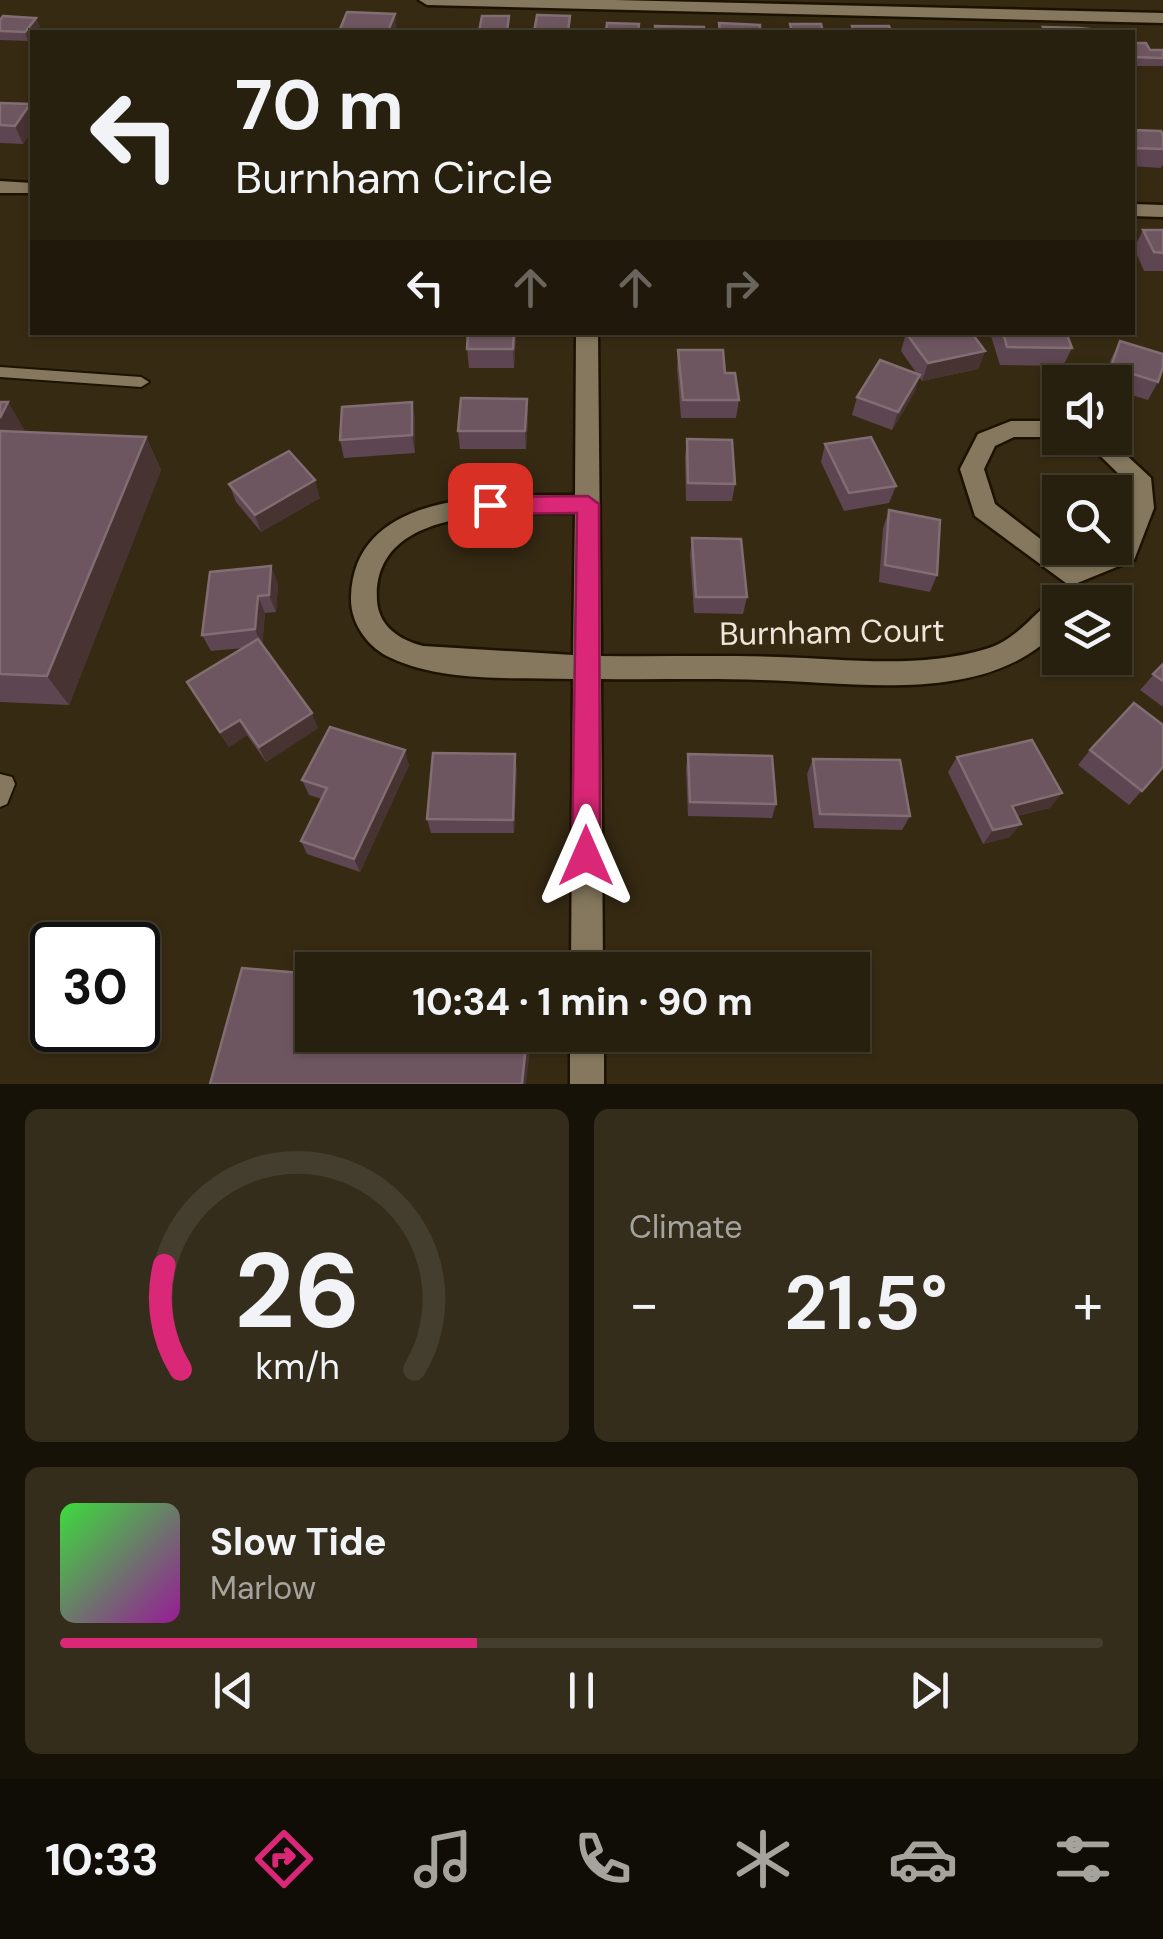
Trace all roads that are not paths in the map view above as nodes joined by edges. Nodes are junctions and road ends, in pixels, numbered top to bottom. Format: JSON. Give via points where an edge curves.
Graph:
{"nodes":[{"id":1,"x":426,"y":0,"type":"edge"},
{"id":2,"x":1116,"y":0,"type":"edge"},
{"id":3,"x":1125,"y":16,"type":"junction"},
{"id":4,"x":1163,"y":18,"type":"edge"},
{"id":5,"x":0,"y":187,"type":"edge"},
{"id":6,"x":30,"y":188,"type":"edge"},
{"id":7,"x":1135,"y":210,"type":"edge"},
{"id":8,"x":1163,"y":211,"type":"edge"},
{"id":9,"x":587,"y":335,"type":"edge"},
{"id":10,"x":0,"y":372,"type":"edge"},
{"id":11,"x":141,"y":382,"type":"dead end"},
{"id":12,"x":1042,"y":429,"type":"edge"},
{"id":13,"x":1113,"y":455,"type":"edge"},
{"id":14,"x":588,"y":504,"type":"junction"},
{"id":15,"x":1070,"y":576,"type":"junction"},
{"id":16,"x":1068,"y":585,"type":"edge"},
{"id":17,"x":1042,"y":628,"type":"edge"},
{"id":18,"x":586,"y":667,"type":"junction"},
{"id":19,"x":0,"y":784,"type":"edge"},
{"id":20,"x":0,"y":798,"type":"edge"},
{"id":21,"x":586,"y":952,"type":"edge"},
{"id":22,"x":587,"y":1052,"type":"edge"},
{"id":23,"x":587,"y":1084,"type":"edge"}],
"edges":[{"from":1,"to":3,"type":"street"},
{"from":2,"to":3,"type":"street"},
{"from":3,"to":4,"type":"street"},
{"from":5,"to":6,"type":"street"},
{"from":7,"to":8,"type":"street"},
{"from":9,"to":14,"type":"street"},
{"from":10,"to":11,"type":"lane"},
{"from":12,"to":15,"type":"street","via":[[1011,429],[986,440],[972,469],[984,508]]},
{"from":13,"to":15,"type":"street","via":[[1139,478],[1142,508],[1125,553]]},
{"from":14,"to":18,"type":"street"},
{"from":14,"to":18,"type":"street","name":"Burnham Court","via":[[443,510],[413,522],[378,551],[364,590],[372,630],[428,660]]},
{"from":15,"to":16,"type":"street","name":"Burnham Court"},
{"from":17,"to":18,"type":"street","name":"Burnham Court","via":[[1030,642],[971,664],[921,670]]},
{"from":18,"to":21,"type":"street"},
{"from":19,"to":20,"type":"lane","via":[[6,784]]},
{"from":22,"to":23,"type":"street"}]}
